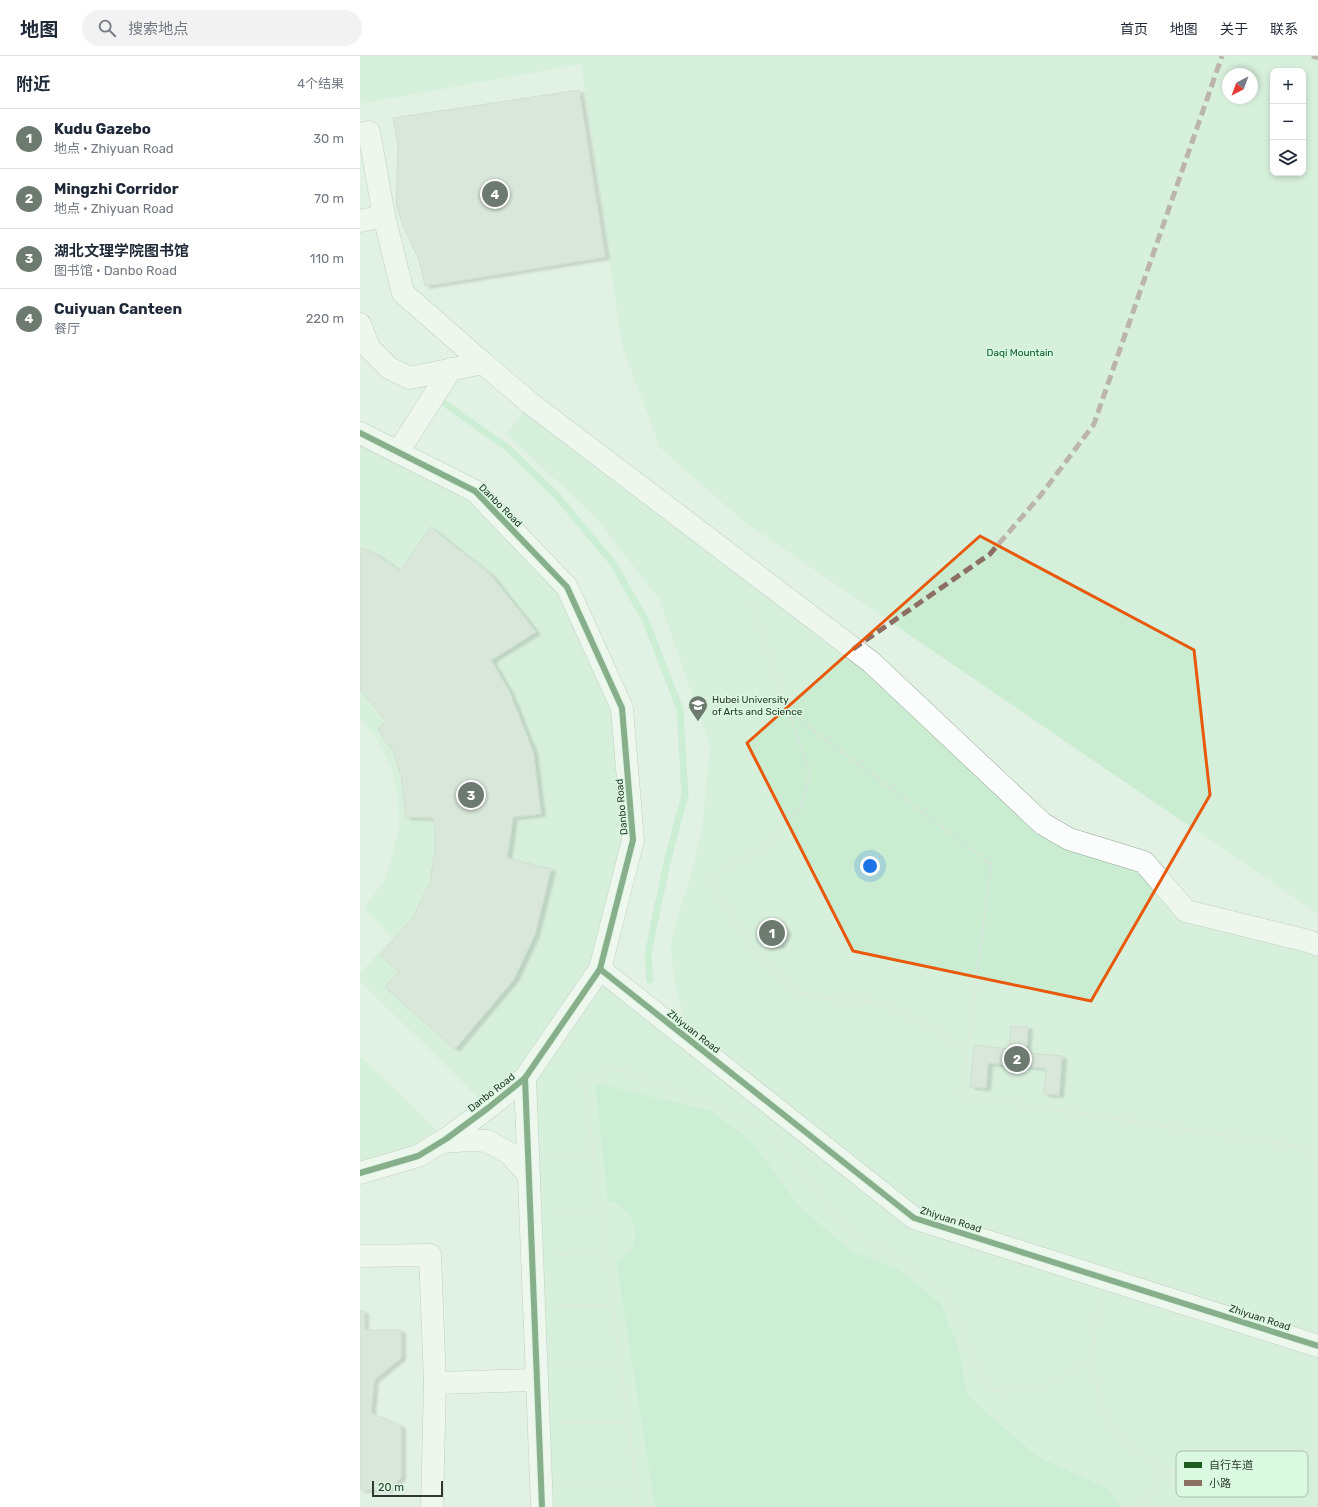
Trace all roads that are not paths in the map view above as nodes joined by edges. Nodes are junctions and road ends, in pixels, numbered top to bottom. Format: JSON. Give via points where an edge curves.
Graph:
{"nodes":[{"id":1,"x":360,"y":134,"type":"edge"},
{"id":2,"x":384,"y":216,"type":"junction"},
{"id":3,"x":360,"y":221,"type":"edge"},
{"id":4,"x":360,"y":324,"type":"edge"},
{"id":5,"x":483,"y":363,"type":"junction"},
{"id":6,"x":451,"y":370,"type":"junction"},
{"id":7,"x":361,"y":430,"type":"edge"},
{"id":8,"x":398,"y":452,"type":"junction"},
{"id":9,"x":1318,"y":945,"type":"edge"},
{"id":10,"x":600,"y":968,"type":"junction"},
{"id":11,"x":526,"y":1078,"type":"junction"},
{"id":12,"x":441,"y":1142,"type":"junction"},
{"id":13,"x":529,"y":1168,"type":"junction"},
{"id":14,"x":360,"y":1173,"type":"edge"},
{"id":15,"x":360,"y":1256,"type":"edge"},
{"id":16,"x":1318,"y":1346,"type":"edge"},
{"id":17,"x":537,"y":1372,"type":"junction"},
{"id":18,"x":435,"y":1383,"type":"junction"},
{"id":19,"x":432,"y":1507,"type":"edge"},
{"id":20,"x":542,"y":1507,"type":"edge"}],
"edges":[{"from":1,"to":2,"type":"street","via":[[369,132]]},
{"from":2,"to":3,"type":"street"},
{"from":2,"to":5,"type":"street","via":[[403,293]]},
{"from":4,"to":6,"type":"street","via":[[369,348],[389,368],[410,378]]},
{"from":5,"to":6,"type":"street"},
{"from":5,"to":9,"type":"street","via":[[536,407],[871,662],[1043,824],[1069,839],[1144,862],[1186,910]]},
{"from":6,"to":8,"type":"street"},
{"from":7,"to":8,"type":"street","name":"Danbo Road"},
{"from":8,"to":10,"type":"street","name":"Danbo Road","via":[[475,491],[567,587],[622,708],[634,840]]},
{"from":10,"to":11,"type":"street","name":"Danbo Road"},
{"from":10,"to":16,"type":"street","name":"Zhiyuan Road","via":[[914,1218]]},
{"from":11,"to":12,"type":"street","name":"Danbo Road"},
{"from":11,"to":13,"type":"street"},
{"from":12,"to":13,"type":"street","via":[[487,1141]]},
{"from":12,"to":14,"type":"street","name":"Danbo Road","via":[[418,1156]]},
{"from":13,"to":17,"type":"street"},
{"from":15,"to":18,"type":"street","via":[[430,1255]]},
{"from":17,"to":18,"type":"street"},
{"from":17,"to":20,"type":"street"},
{"from":18,"to":19,"type":"street"}]}
